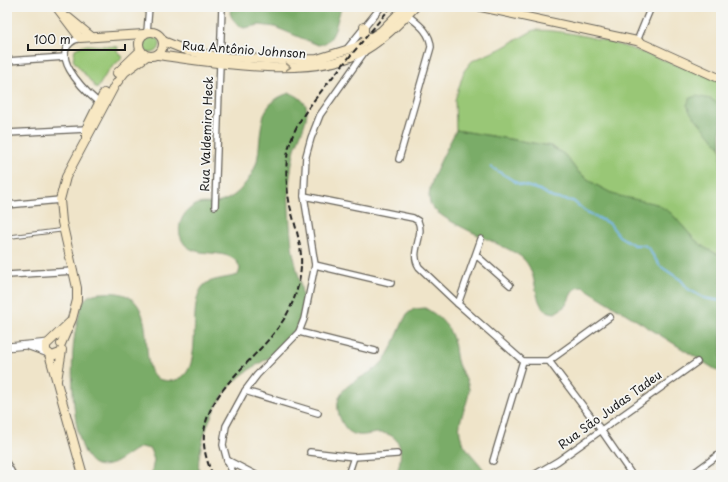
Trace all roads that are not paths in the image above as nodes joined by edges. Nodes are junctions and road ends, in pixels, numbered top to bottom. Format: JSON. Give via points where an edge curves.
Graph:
{"nodes":[{"id":1,"x":149,"y":7,"type":"edge"},
{"id":2,"x":222,"y":7,"type":"edge"},
{"id":3,"x":380,"y":7,"type":"edge"},
{"id":4,"x":414,"y":7,"type":"edge"},
{"id":5,"x":481,"y":7,"type":"edge"},
{"id":6,"x":651,"y":7,"type":"edge"},
{"id":7,"x":57,"y":8,"type":"edge"},
{"id":8,"x":405,"y":11,"type":"edge"},
{"id":9,"x":364,"y":27,"type":"junction"},
{"id":10,"x":145,"y":33,"type":"junction"},
{"id":11,"x":121,"y":36,"type":"junction"},
{"id":12,"x":92,"y":37,"type":"junction"},
{"id":13,"x":80,"y":38,"type":"junction"},
{"id":14,"x":370,"y":38,"type":"junction"},
{"id":15,"x":163,"y":41,"type":"junction"},
{"id":16,"x":637,"y":41,"type":"junction"},
{"id":17,"x":142,"y":50,"type":"junction"},
{"id":18,"x":366,"y":50,"type":"junction"},
{"id":19,"x":349,"y":52,"type":"junction"},
{"id":20,"x":158,"y":55,"type":"junction"},
{"id":21,"x":65,"y":57,"type":"junction"},
{"id":22,"x":221,"y":60,"type":"junction"},
{"id":23,"x":7,"y":61,"type":"edge"},
{"id":24,"x":353,"y":72,"type":"junction"},
{"id":25,"x":721,"y":78,"type":"edge"},
{"id":26,"x":98,"y":102,"type":"junction"},
{"id":27,"x":7,"y":133,"type":"edge"},
{"id":28,"x":88,"y":133,"type":"junction"},
{"id":29,"x":399,"y":159,"type":"dead end"},
{"id":30,"x":304,"y":196,"type":"junction"},
{"id":31,"x":60,"y":200,"type":"junction"},
{"id":32,"x":7,"y":204,"type":"edge"},
{"id":33,"x":215,"y":206,"type":"dead end"},
{"id":34,"x":64,"y":230,"type":"junction"},
{"id":35,"x":7,"y":237,"type":"edge"},
{"id":36,"x":481,"y":239,"type":"dead end"},
{"id":37,"x":476,"y":255,"type":"junction"},
{"id":38,"x":315,"y":265,"type":"junction"},
{"id":39,"x":74,"y":271,"type":"junction"},
{"id":40,"x":7,"y":275,"type":"edge"},
{"id":41,"x":392,"y":283,"type":"dead end"},
{"id":42,"x":510,"y":285,"type":"dead end"},
{"id":43,"x":458,"y":304,"type":"junction"},
{"id":44,"x":610,"y":317,"type":"dead end"},
{"id":45,"x":72,"y":319,"type":"junction"},
{"id":46,"x":299,"y":332,"type":"junction"},
{"id":47,"x":49,"y":342,"type":"junction"},
{"id":48,"x":61,"y":344,"type":"junction"},
{"id":49,"x":27,"y":346,"type":"junction"},
{"id":50,"x":7,"y":347,"type":"edge"},
{"id":51,"x":375,"y":351,"type":"dead end"},
{"id":52,"x":60,"y":353,"type":"junction"},
{"id":53,"x":48,"y":354,"type":"junction"},
{"id":54,"x":523,"y":361,"type":"junction"},
{"id":55,"x":549,"y":361,"type":"junction"},
{"id":56,"x":697,"y":362,"type":"dead end"},
{"id":57,"x":57,"y":385,"type":"junction"},
{"id":58,"x":245,"y":391,"type":"junction"},
{"id":59,"x":318,"y":413,"type":"dead end"},
{"id":60,"x":601,"y":430,"type":"junction"},
{"id":61,"x":310,"y":452,"type":"dead end"},
{"id":62,"x":721,"y":453,"type":"edge"},
{"id":63,"x":397,"y":454,"type":"dead end"},
{"id":64,"x":354,"y":457,"type":"junction"},
{"id":65,"x":227,"y":460,"type":"junction"},
{"id":66,"x":493,"y":461,"type":"dead end"},
{"id":67,"x":7,"y":464,"type":"edge"},
{"id":68,"x":13,"y":475,"type":"edge"},
{"id":69,"x":83,"y":475,"type":"edge"},
{"id":70,"x":234,"y":475,"type":"edge"},
{"id":71,"x":256,"y":475,"type":"edge"},
{"id":72,"x":348,"y":475,"type":"edge"},
{"id":73,"x":534,"y":475,"type":"edge"},
{"id":74,"x":632,"y":475,"type":"edge"},
{"id":75,"x":691,"y":475,"type":"edge"}],
"edges":[{"from":1,"to":10,"type":"street"},
{"from":2,"to":22,"type":"street","name":"Rua Valdemiro Heck"},
{"from":3,"to":9,"type":"street"},
{"from":4,"to":8,"type":"main road"},
{"from":5,"to":16,"type":"main road"},
{"from":6,"to":16,"type":"street"},
{"from":7,"to":12,"type":"main road"},
{"from":7,"to":13,"type":"main road"},
{"from":8,"to":14,"type":"main road"},
{"from":8,"to":18,"type":"main road","via":[[386,35]]},
{"from":8,"to":29,"type":"street","via":[[426,31],[431,47]]},
{"from":9,"to":14,"type":"main road","via":[[364,34]]},
{"from":9,"to":19,"type":"street"},
{"from":10,"to":11,"type":"main road"},
{"from":10,"to":15,"type":"main road","via":[[158,34]]},
{"from":10,"to":17,"type":"main road"},
{"from":11,"to":12,"type":"main road"},
{"from":11,"to":17,"type":"main road"},
{"from":12,"to":13,"type":"main road"},
{"from":13,"to":21,"type":"street","via":[[68,46]]},
{"from":14,"to":19,"type":"main road"},
{"from":15,"to":20,"type":"main road","via":[[163,48]]},
{"from":15,"to":22,"type":"main road","name":"Rua Antônio Johnson"},
{"from":16,"to":25,"type":"main road"},
{"from":17,"to":20,"type":"main road"},
{"from":17,"to":26,"type":"main road","via":[[118,73]]},
{"from":17,"to":28,"type":"main road","via":[[115,85]]},
{"from":18,"to":19,"type":"main road"},
{"from":18,"to":24,"type":"street"},
{"from":19,"to":22,"type":"main road","name":"Rua Antônio Johnson","via":[[318,66],[304,67]]},
{"from":19,"to":24,"type":"street"},
{"from":20,"to":22,"type":"main road","name":"Rua Antônio Johnson"},
{"from":21,"to":23,"type":"street"},
{"from":21,"to":26,"type":"street","via":[[69,70]]},
{"from":22,"to":33,"type":"street","name":"Rua Valdemiro Heck"},
{"from":24,"to":30,"type":"street","via":[[320,115],[306,156]]},
{"from":26,"to":28,"type":"main road"},
{"from":27,"to":28,"type":"street"},
{"from":28,"to":31,"type":"main road","via":[[66,177]]},
{"from":30,"to":38,"type":"street"},
{"from":30,"to":43,"type":"street","via":[[418,221],[421,228],[415,260]]},
{"from":31,"to":32,"type":"street"},
{"from":31,"to":34,"type":"main road"},
{"from":34,"to":35,"type":"lane"},
{"from":34,"to":39,"type":"main road"},
{"from":36,"to":37,"type":"street"},
{"from":37,"to":42,"type":"street"},
{"from":37,"to":43,"type":"street"},
{"from":38,"to":41,"type":"street"},
{"from":38,"to":46,"type":"street"},
{"from":39,"to":40,"type":"street"},
{"from":39,"to":45,"type":"main road","via":[[76,300]]},
{"from":43,"to":54,"type":"street"},
{"from":44,"to":55,"type":"street"},
{"from":45,"to":47,"type":"main road"},
{"from":45,"to":48,"type":"main road"},
{"from":46,"to":51,"type":"street"},
{"from":46,"to":58,"type":"street"},
{"from":47,"to":48,"type":"main road","via":[[56,340]]},
{"from":47,"to":49,"type":"street"},
{"from":47,"to":53,"type":"main road","via":[[46,348]]},
{"from":48,"to":52,"type":"main road"},
{"from":49,"to":50,"type":"street"},
{"from":49,"to":53,"type":"street"},
{"from":52,"to":53,"type":"main road","via":[[55,356]]},
{"from":52,"to":57,"type":"main road"},
{"from":53,"to":57,"type":"main road"},
{"from":54,"to":55,"type":"street"},
{"from":54,"to":66,"type":"street"},
{"from":55,"to":60,"type":"street"},
{"from":56,"to":60,"type":"street","name":"Rua São Judas Tadeu"},
{"from":57,"to":69,"type":"main road"},
{"from":58,"to":59,"type":"street"},
{"from":58,"to":65,"type":"street","via":[[226,426],[223,445]]},
{"from":60,"to":73,"type":"street","name":"Rua São Judas Tadeu"},
{"from":60,"to":74,"type":"street"},
{"from":61,"to":64,"type":"street"},
{"from":62,"to":75,"type":"street"},
{"from":63,"to":64,"type":"street"},
{"from":64,"to":72,"type":"street"},
{"from":65,"to":70,"type":"street"},
{"from":65,"to":71,"type":"street"},
{"from":67,"to":68,"type":"street"}]}
